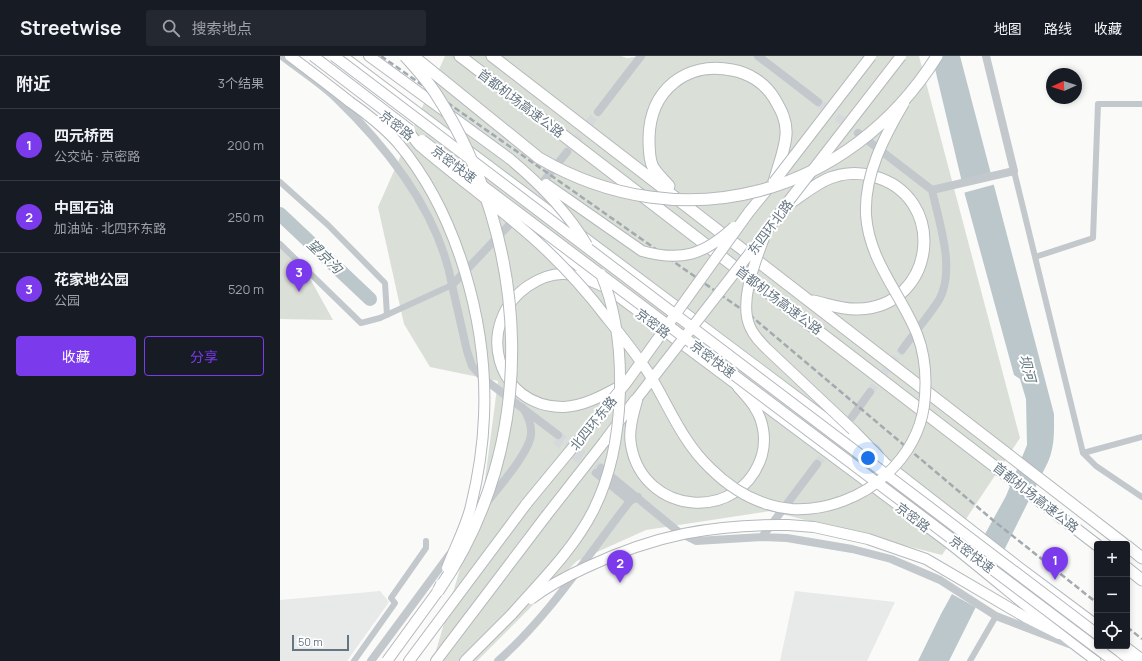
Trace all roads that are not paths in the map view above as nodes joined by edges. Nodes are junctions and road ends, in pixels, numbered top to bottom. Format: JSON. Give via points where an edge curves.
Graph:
{"nodes":[{"id":1,"x":282,"y":56,"type":"edge"},
{"id":2,"x":290,"y":56,"type":"edge"},
{"id":3,"x":307,"y":56,"type":"edge"},
{"id":4,"x":313,"y":56,"type":"edge"},
{"id":5,"x":334,"y":56,"type":"edge"},
{"id":6,"x":343,"y":56,"type":"edge"},
{"id":7,"x":369,"y":56,"type":"edge"},
{"id":8,"x":405,"y":56,"type":"edge"},
{"id":9,"x":413,"y":56,"type":"edge"},
{"id":10,"x":460,"y":56,"type":"edge"},
{"id":11,"x":492,"y":56,"type":"edge"},
{"id":12,"x":641,"y":56,"type":"edge"},
{"id":13,"x":758,"y":56,"type":"edge"},
{"id":14,"x":870,"y":56,"type":"edge"},
{"id":15,"x":901,"y":56,"type":"edge"},
{"id":16,"x":937,"y":56,"type":"edge"},
{"id":17,"x":986,"y":56,"type":"edge"},
{"id":18,"x":907,"y":98,"type":"junction"},
{"id":19,"x":818,"y":102,"type":"tunnel mouth"},
{"id":20,"x":1142,"y":104,"type":"edge"},
{"id":21,"x":598,"y":112,"type":"tunnel mouth"},
{"id":22,"x":404,"y":126,"type":"junction"},
{"id":23,"x":858,"y":133,"type":"tunnel mouth"},
{"id":24,"x":567,"y":152,"type":"tunnel mouth"},
{"id":25,"x":510,"y":159,"type":"junction"},
{"id":26,"x":1014,"y":171,"type":"junction"},
{"id":27,"x":280,"y":182,"type":"edge"},
{"id":28,"x":774,"y":182,"type":"junction"},
{"id":29,"x":538,"y":188,"type":"tunnel mouth"},
{"id":30,"x":932,"y":190,"type":"junction"},
{"id":31,"x":681,"y":200,"type":"junction"},
{"id":32,"x":784,"y":207,"type":"junction"},
{"id":33,"x":749,"y":212,"type":"junction"},
{"id":34,"x":511,"y":224,"type":"tunnel mouth"},
{"id":35,"x":766,"y":232,"type":"junction"},
{"id":36,"x":280,"y":244,"type":"edge"},
{"id":37,"x":1035,"y":257,"type":"junction"},
{"id":38,"x":452,"y":285,"type":"junction"},
{"id":39,"x":605,"y":287,"type":"junction"},
{"id":40,"x":808,"y":300,"type":"junction"},
{"id":41,"x":387,"y":315,"type":"junction"},
{"id":42,"x":902,"y":350,"type":"tunnel mouth"},
{"id":43,"x":626,"y":383,"type":"junction"},
{"id":44,"x":738,"y":387,"type":"junction"},
{"id":45,"x":870,"y":392,"type":"tunnel mouth"},
{"id":46,"x":638,"y":397,"type":"junction"},
{"id":47,"x":523,"y":408,"type":"junction"},
{"id":48,"x":852,"y":417,"type":"dead end"},
{"id":49,"x":531,"y":434,"type":"junction"},
{"id":50,"x":1142,"y":437,"type":"edge"},
{"id":51,"x":1083,"y":452,"type":"junction"},
{"id":52,"x":884,"y":462,"type":"junction"},
{"id":53,"x":817,"y":464,"type":"tunnel mouth"},
{"id":54,"x":638,"y":497,"type":"junction"},
{"id":55,"x":1142,"y":497,"type":"edge"},
{"id":56,"x":630,"y":501,"type":"junction"},
{"id":57,"x":762,"y":537,"type":"junction"},
{"id":58,"x":426,"y":541,"type":"dead end"},
{"id":59,"x":1120,"y":541,"type":"edge"},
{"id":60,"x":1094,"y":543,"type":"edge"},
{"id":61,"x":1130,"y":548,"type":"edge"},
{"id":62,"x":1142,"y":558,"type":"edge"},
{"id":63,"x":1130,"y":570,"type":"edge"},
{"id":64,"x":1142,"y":580,"type":"edge"},
{"id":65,"x":438,"y":591,"type":"junction"},
{"id":66,"x":512,"y":614,"type":"junction"},
{"id":67,"x":996,"y":616,"type":"junction"},
{"id":68,"x":1094,"y":623,"type":"edge"},
{"id":69,"x":1094,"y":632,"type":"edge"},
{"id":70,"x":1059,"y":634,"type":"junction"},
{"id":71,"x":1116,"y":649,"type":"edge"},
{"id":72,"x":1129,"y":649,"type":"edge"},
{"id":73,"x":1080,"y":650,"type":"junction"},
{"id":74,"x":1142,"y":659,"type":"edge"},
{"id":75,"x":354,"y":661,"type":"edge"},
{"id":76,"x":371,"y":661,"type":"edge"},
{"id":77,"x":387,"y":661,"type":"edge"},
{"id":78,"x":409,"y":661,"type":"edge"},
{"id":79,"x":436,"y":661,"type":"edge"},
{"id":80,"x":465,"y":661,"type":"edge"},
{"id":81,"x":498,"y":661,"type":"edge"},
{"id":82,"x":970,"y":661,"type":"edge"},
{"id":83,"x":1096,"y":661,"type":"edge"},
{"id":84,"x":1114,"y":661,"type":"edge"},
{"id":85,"x":1132,"y":661,"type":"edge"}],
"edges":[{"from":1,"to":38,"type":"street","via":[[333,96],[385,152],[406,181],[440,241]]},
{"from":2,"to":65,"type":"highway","bridge":true,"via":[[376,122],[398,143],[420,173],[441,211],[471,293],[478,327],[482,374],[484,416],[481,447],[471,508]]},
{"from":3,"to":39,"type":"main road","name":"京密路"},
{"from":4,"to":22,"type":"highway","name":"京密快速","bridge":true},
{"from":5,"to":69,"type":"highway","name":"京密快速","bridge":true},
{"from":6,"to":52,"type":"main road","name":"京密路"},
{"from":7,"to":25,"type":"highway"},
{"from":8,"to":65,"type":"highway","bridge":true,"via":[[435,92],[479,179],[501,250],[511,320],[512,376],[502,441],[493,477],[475,530],[455,567]]},
{"from":9,"to":18,"type":"highway","bridge":true,"via":[[539,158],[559,169],[614,189],[660,198],[723,198],[790,182],[819,168],[860,142]]},
{"from":10,"to":60,"type":"highway","name":"首都机场高速公路"},
{"from":11,"to":31,"type":"highway","name":"首都机场高速公路"},
{"from":12,"to":21,"type":"street"},
{"from":13,"to":19,"type":"street"},
{"from":14,"to":28,"type":"highway","name":"东四环北路","bridge":true},
{"from":15,"to":32,"type":"highway","name":"东四环北路","bridge":true},
{"from":16,"to":18,"type":"highway","bridge":true},
{"from":17,"to":26,"type":"street"},
{"from":18,"to":22,"type":"highway","bridge":true,"via":[[893,122],[872,170],[866,216],[873,251],[911,321],[922,350],[926,377],[923,413],[908,452],[883,478],[852,498],[811,509],[794,509],[761,503],[745,496],[710,469],[694,450],[647,371],[604,315],[564,270],[531,236],[419,145]]},
{"from":20,"to":37,"type":"street","via":[[1098,104],[1093,238]]},
{"from":22,"to":84,"type":"highway","name":"京密快速","bridge":true},
{"from":23,"to":30,"type":"street"},
{"from":24,"to":29,"type":"street"},
{"from":25,"to":33,"type":"highway","bridge":true,"via":[[642,251],[660,256],[694,254],[714,244]]},
{"from":25,"to":66,"type":"highway","bridge":true,"via":[[553,198],[580,232],[593,254],[608,296],[616,331],[620,378],[617,431],[612,455],[593,511],[564,554]]},
{"from":26,"to":30,"type":"street"},
{"from":26,"to":37,"type":"street"},
{"from":27,"to":41,"type":"street","via":[[328,225],[385,283]]},
{"from":28,"to":31,"type":"highway","via":[[786,135],[785,118],[771,93],[749,75],[736,71],[721,68],[696,70],[679,78],[667,88],[654,108],[649,132],[653,167]]},
{"from":28,"to":33,"type":"highway","name":"北四环东路","bridge":true},
{"from":30,"to":42,"type":"street","via":[[944,247],[946,278],[939,299]]},
{"from":31,"to":40,"type":"highway","name":"首都机场高速公路"},
{"from":32,"to":35,"type":"highway","name":"东四环北路"},
{"from":32,"to":40,"type":"highway","bridge":true,"via":[[830,178],[863,173],[892,182],[905,192],[922,222],[923,255],[919,269],[912,281],[892,300],[878,306],[857,309]]},
{"from":33,"to":43,"type":"highway","name":"北四环东路","bridge":true},
{"from":34,"to":38,"type":"street"},
{"from":35,"to":46,"type":"highway","name":"东四环北路","bridge":true},
{"from":35,"to":52,"type":"highway","bridge":true,"via":[[749,280],[747,311],[756,338]]},
{"from":36,"to":41,"type":"street","via":[[361,323]]},
{"from":37,"to":51,"type":"street"},
{"from":38,"to":41,"type":"street"},
{"from":38,"to":47,"type":"street","via":[[466,351],[472,366],[484,379]]},
{"from":39,"to":43,"type":"highway","bridge":true,"via":[[578,276],[562,274],[535,281],[521,291],[505,311],[498,327],[496,343],[499,359],[507,377],[519,391],[545,404],[564,407],[594,400]]},
{"from":39,"to":44,"type":"main road","name":"京密路"},
{"from":40,"to":59,"type":"highway","name":"首都机场高速公路"},
{"from":43,"to":78,"type":"highway","name":"北四环东路","bridge":true,"via":[[527,503]]},
{"from":44,"to":46,"type":"highway","via":[[756,409],[763,428],[765,446],[758,468],[747,482],[734,493],[702,503],[686,502],[662,493],[642,474],[630,444]]},
{"from":44,"to":70,"type":"main road","name":"京密路","via":[[947,542]]},
{"from":45,"to":48,"type":"street"},
{"from":46,"to":79,"type":"highway","name":"北四环东路","bridge":true},
{"from":47,"to":49,"type":"street","via":[[529,419]]},
{"from":47,"to":49,"type":"street","via":[[556,438],[543,430]]},
{"from":49,"to":76,"type":"street","via":[[528,446]]},
{"from":50,"to":51,"type":"street"},
{"from":51,"to":55,"type":"street","via":[[1096,466]]},
{"from":52,"to":68,"type":"main road","name":"京密路"},
{"from":53,"to":57,"type":"street"},
{"from":54,"to":56,"type":"street"},
{"from":54,"to":56,"type":"street","via":[[598,471]]},
{"from":54,"to":57,"type":"street","via":[[680,533],[696,541]]},
{"from":56,"to":81,"type":"street","via":[[555,602]]},
{"from":57,"to":67,"type":"street","via":[[804,540],[892,559],[940,580]]},
{"from":58,"to":75,"type":"street","via":[[426,548],[391,598],[395,603]]},
{"from":61,"to":62,"type":"highway"},
{"from":63,"to":64,"type":"highway"},
{"from":65,"to":77,"type":"highway","bridge":true},
{"from":66,"to":70,"type":"highway","bridge":true,"via":[[538,593],[563,579],[642,544],[695,530],[788,525],[814,527],[897,548],[944,569]]},
{"from":66,"to":80,"type":"highway"},
{"from":67,"to":73,"type":"street","via":[[1062,640]]},
{"from":67,"to":82,"type":"street"},
{"from":70,"to":73,"type":"main road","name":"京密路"},
{"from":71,"to":85,"type":"highway"},
{"from":72,"to":74,"type":"main road"},
{"from":73,"to":83,"type":"main road","name":"京密路"}]}
